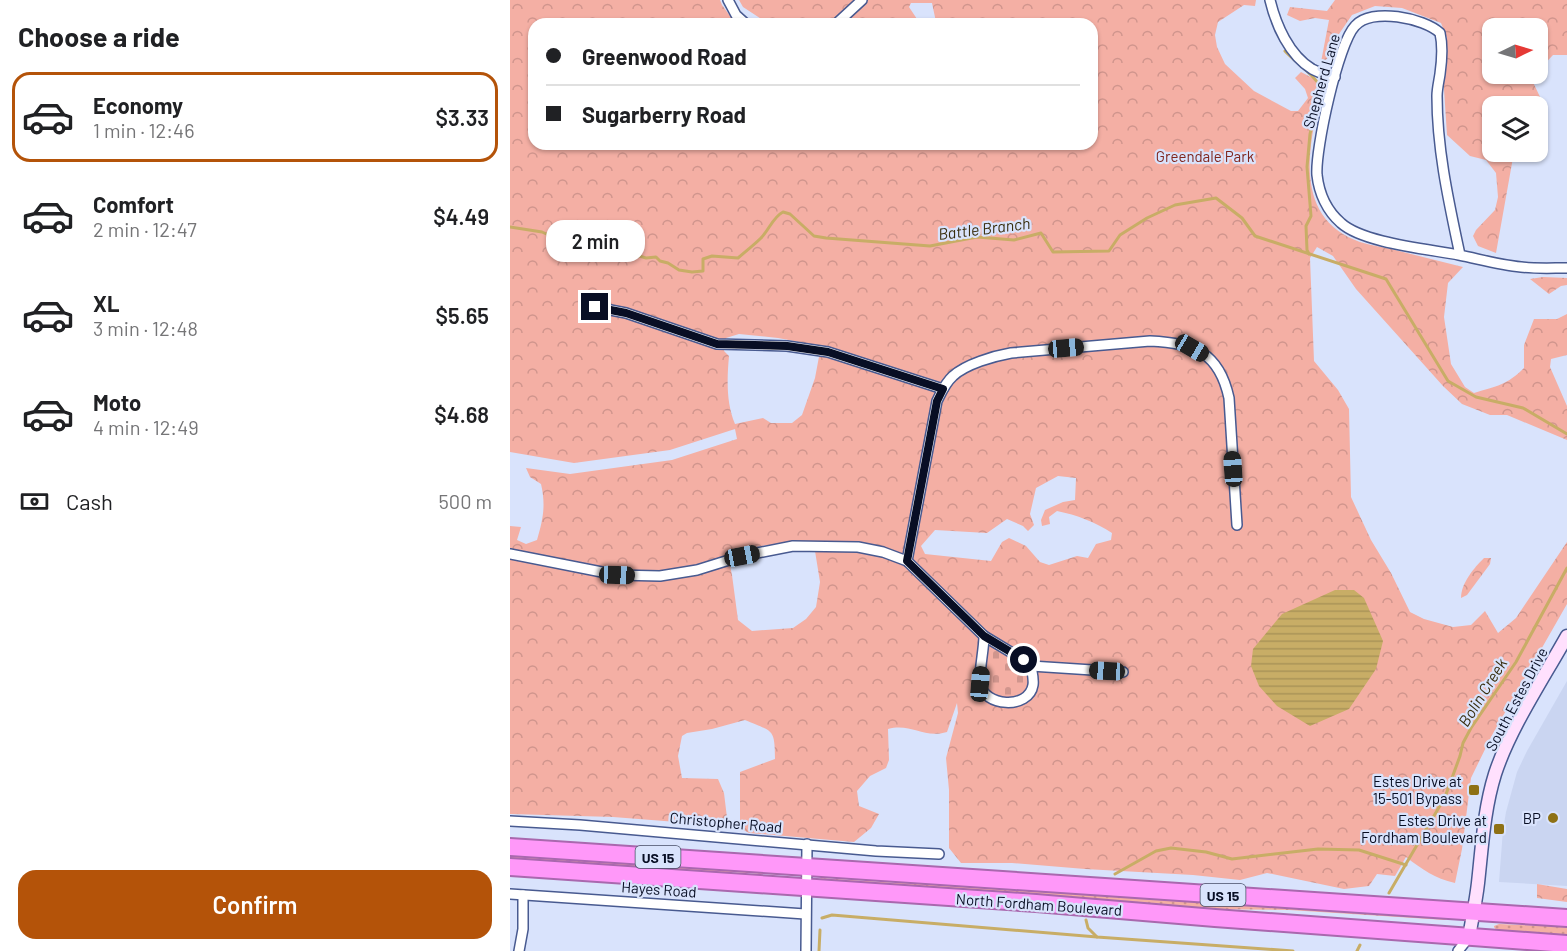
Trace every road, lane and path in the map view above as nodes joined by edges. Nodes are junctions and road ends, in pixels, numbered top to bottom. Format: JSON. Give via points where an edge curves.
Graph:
{"nodes":[{"id":1,"x":728,"y":0,"type":"edge"},
{"id":2,"x":862,"y":0,"type":"edge"},
{"id":3,"x":1270,"y":0,"type":"edge"},
{"id":4,"x":739,"y":18,"type":"edge"},
{"id":5,"x":842,"y":18,"type":"edge"},
{"id":6,"x":1335,"y":77,"type":"junction"},
{"id":7,"x":1460,"y":255,"type":"junction"},
{"id":8,"x":1567,"y":268,"type":"edge"},
{"id":9,"x":595,"y":307,"type":"dead end"},
{"id":10,"x":943,"y":389,"type":"junction"},
{"id":11,"x":1237,"y":525,"type":"dead end"},
{"id":12,"x":510,"y":554,"type":"edge"},
{"id":13,"x":907,"y":561,"type":"junction"},
{"id":14,"x":984,"y":636,"type":"junction"},
{"id":15,"x":1567,"y":636,"type":"edge"},
{"id":16,"x":1031,"y":666,"type":"junction"},
{"id":17,"x":1123,"y":672,"type":"dead end"},
{"id":18,"x":510,"y":821,"type":"edge"},
{"id":19,"x":807,"y":844,"type":"junction"},
{"id":20,"x":510,"y":847,"type":"edge"},
{"id":21,"x":939,"y":854,"type":"dead end"},
{"id":22,"x":510,"y":867,"type":"edge"},
{"id":23,"x":807,"y":867,"type":"junction"},
{"id":24,"x":806,"y":888,"type":"junction"},
{"id":25,"x":510,"y":894,"type":"edge"},
{"id":26,"x":523,"y":895,"type":"junction"},
{"id":27,"x":1474,"y":912,"type":"junction"},
{"id":28,"x":806,"y":914,"type":"junction"},
{"id":29,"x":1567,"y":918,"type":"edge"},
{"id":30,"x":1469,"y":936,"type":"junction"},
{"id":31,"x":1567,"y":944,"type":"edge"},
{"id":32,"x":519,"y":951,"type":"edge"},
{"id":33,"x":806,"y":951,"type":"edge"},
{"id":34,"x":1458,"y":951,"type":"edge"}],
"edges":[{"from":1,"to":4,"type":"street"},
{"from":2,"to":5,"type":"street"},
{"from":3,"to":6,"type":"street","via":[[1280,30],[1294,52],[1312,69]]},
{"from":6,"to":7,"type":"street","name":"Shepherd Lane","via":[[1317,162],[1320,191],[1328,207],[1341,224],[1355,232],[1392,244]]},
{"from":6,"to":7,"type":"street","name":"Shepherd Lane","via":[[1348,36],[1365,19],[1406,18],[1440,33],[1440,153]]},
{"from":7,"to":8,"type":"street","name":"Shepherd Lane","via":[[1522,267]]},
{"from":9,"to":10,"type":"street","via":[[717,344],[787,346],[828,352]]},
{"from":10,"to":11,"type":"street","via":[[953,376],[971,366],[1011,353],[1150,341],[1192,348],[1210,358],[1226,385]]},
{"from":10,"to":13,"type":"street","via":[[937,401]]},
{"from":12,"to":13,"type":"street","via":[[617,575],[660,576],[793,546],[858,547]]},
{"from":13,"to":14,"type":"street"},
{"from":14,"to":16,"type":"street"},
{"from":14,"to":16,"type":"street","via":[[980,684],[991,698],[1012,703],[1029,695],[1033,686]]},
{"from":15,"to":27,"type":"main road","name":"South Estes Drive","via":[[1495,774]]},
{"from":16,"to":17,"type":"street"},
{"from":18,"to":19,"type":"street","name":"Christopher Road"},
{"from":19,"to":21,"type":"street","name":"Christopher Road"},
{"from":19,"to":23,"type":"street"},
{"from":20,"to":23,"type":"highway","name":"North Fordham Boulevard","number":"US 15"},
{"from":22,"to":24,"type":"highway","name":"North Fordham Boulevard","number":"US 15"},
{"from":23,"to":24,"type":"street"},
{"from":23,"to":27,"type":"highway","name":"North Fordham Boulevard","number":"US 15"},
{"from":24,"to":28,"type":"street"},
{"from":24,"to":30,"type":"highway","name":"North Fordham Boulevard","number":"US 15"},
{"from":25,"to":26,"type":"street","name":"Hayes Road"},
{"from":26,"to":28,"type":"street","name":"Hayes Road"},
{"from":26,"to":32,"type":"street"},
{"from":27,"to":29,"type":"highway","name":"North Fordham Boulevard","number":"US 15"},
{"from":27,"to":30,"type":"main road","name":"South Estes Drive"},
{"from":28,"to":33,"type":"street"},
{"from":30,"to":31,"type":"highway","name":"North Fordham Boulevard","number":"US 15"},
{"from":30,"to":34,"type":"street","name":"South Estes Drive"}]}
